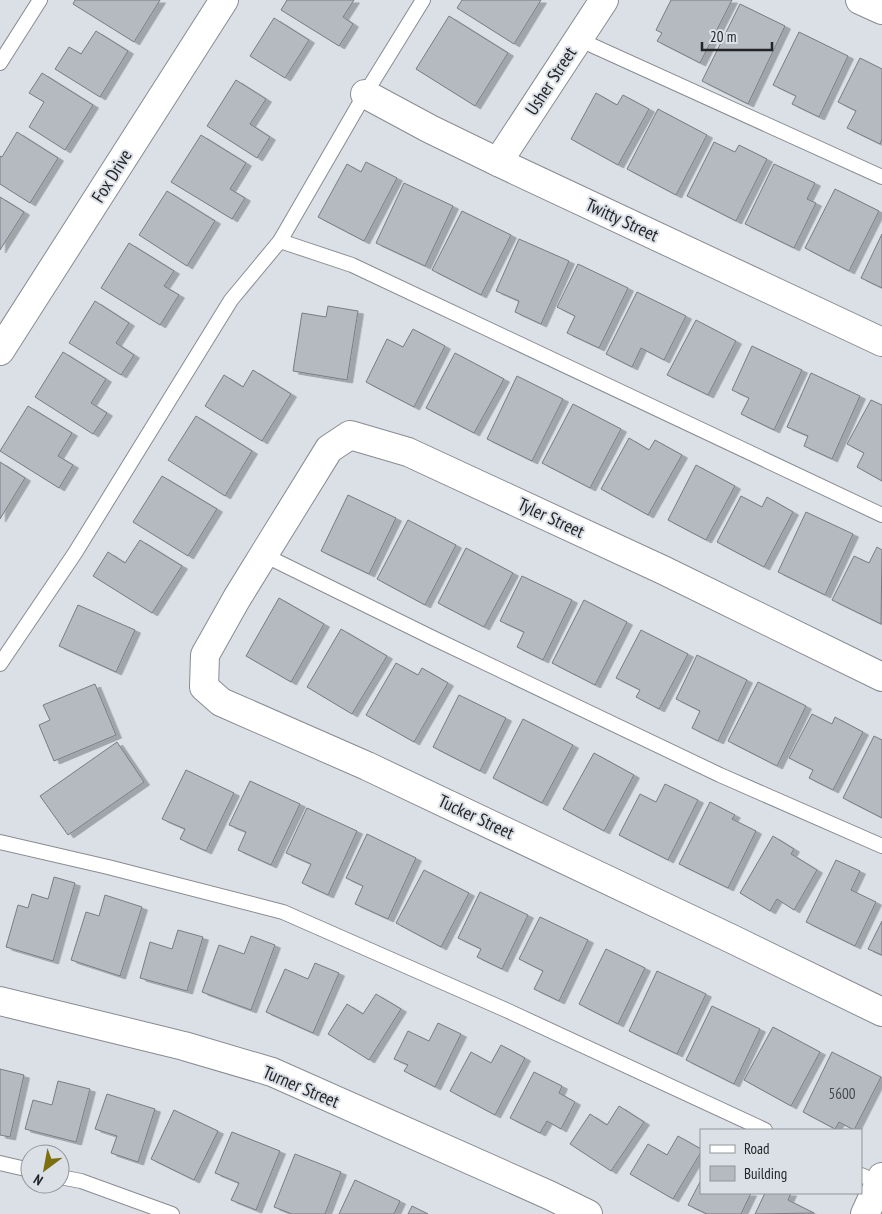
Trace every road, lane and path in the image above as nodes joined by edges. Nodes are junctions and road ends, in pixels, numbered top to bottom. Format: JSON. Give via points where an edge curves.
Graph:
{"nodes":[{"id":1,"x":40,"y":0,"type":"edge"},
{"id":2,"x":224,"y":0,"type":"edge"},
{"id":3,"x":423,"y":0,"type":"edge"},
{"id":4,"x":604,"y":0,"type":"edge"},
{"id":5,"x":860,"y":0,"type":"edge"},
{"id":6,"x":882,"y":10,"type":"edge"},
{"id":7,"x":578,"y":39,"type":"junction"},
{"id":8,"x":0,"y":63,"type":"edge"},
{"id":9,"x":365,"y":94,"type":"junction"},
{"id":10,"x":498,"y":162,"type":"junction"},
{"id":11,"x":882,"y":177,"type":"edge"},
{"id":12,"x":280,"y":240,"type":"junction"},
{"id":13,"x":882,"y":342,"type":"edge"},
{"id":14,"x":0,"y":351,"type":"edge"},
{"id":15,"x":882,"y":515,"type":"edge"},
{"id":16,"x":264,"y":555,"type":"junction"},
{"id":17,"x":0,"y":664,"type":"edge"},
{"id":18,"x":882,"y":678,"type":"edge"},
{"id":19,"x":0,"y":842,"type":"edge"},
{"id":20,"x":882,"y":846,"type":"edge"},
{"id":21,"x":0,"y":1001,"type":"edge"},
{"id":22,"x":882,"y":1012,"type":"edge"},
{"id":23,"x":763,"y":1129,"type":"edge"},
{"id":24,"x":0,"y":1164,"type":"edge"},
{"id":25,"x":20,"y":1168,"type":"edge"},
{"id":26,"x":874,"y":1178,"type":"edge"},
{"id":27,"x":70,"y":1179,"type":"edge"},
{"id":28,"x":172,"y":1214,"type":"edge"},
{"id":29,"x":588,"y":1214,"type":"edge"},
{"id":30,"x":865,"y":1214,"type":"edge"}],
"edges":[{"from":1,"to":8,"type":"lane"},
{"from":2,"to":14,"type":"street","name":"Fox Drive"},
{"from":3,"to":9,"type":"lane"},
{"from":4,"to":7,"type":"street","name":"Usher Street"},
{"from":5,"to":6,"type":"street"},
{"from":7,"to":10,"type":"street","name":"Usher Street"},
{"from":7,"to":11,"type":"lane"},
{"from":9,"to":10,"type":"street","name":"Twitty Street"},
{"from":9,"to":12,"type":"lane"},
{"from":10,"to":13,"type":"street","name":"Twitty Street"},
{"from":12,"to":15,"type":"lane","via":[[352,264]]},
{"from":12,"to":17,"type":"lane","via":[[231,300],[75,553]]},
{"from":16,"to":18,"type":"street","name":"Tyler Street","via":[[329,449],[350,435],[417,456],[663,570]]},
{"from":16,"to":20,"type":"lane","via":[[720,775]]},
{"from":16,"to":22,"type":"street","name":"Tucker Street","via":[[205,655],[204,687],[221,702],[385,774]]},
{"from":19,"to":23,"type":"lane","via":[[283,912],[506,1010]]},
{"from":21,"to":29,"type":"street","name":"Turner Street","via":[[184,1046],[272,1072]]},
{"from":24,"to":25,"type":"lane"},
{"from":26,"to":30,"type":"street"},
{"from":27,"to":28,"type":"lane"}]}
